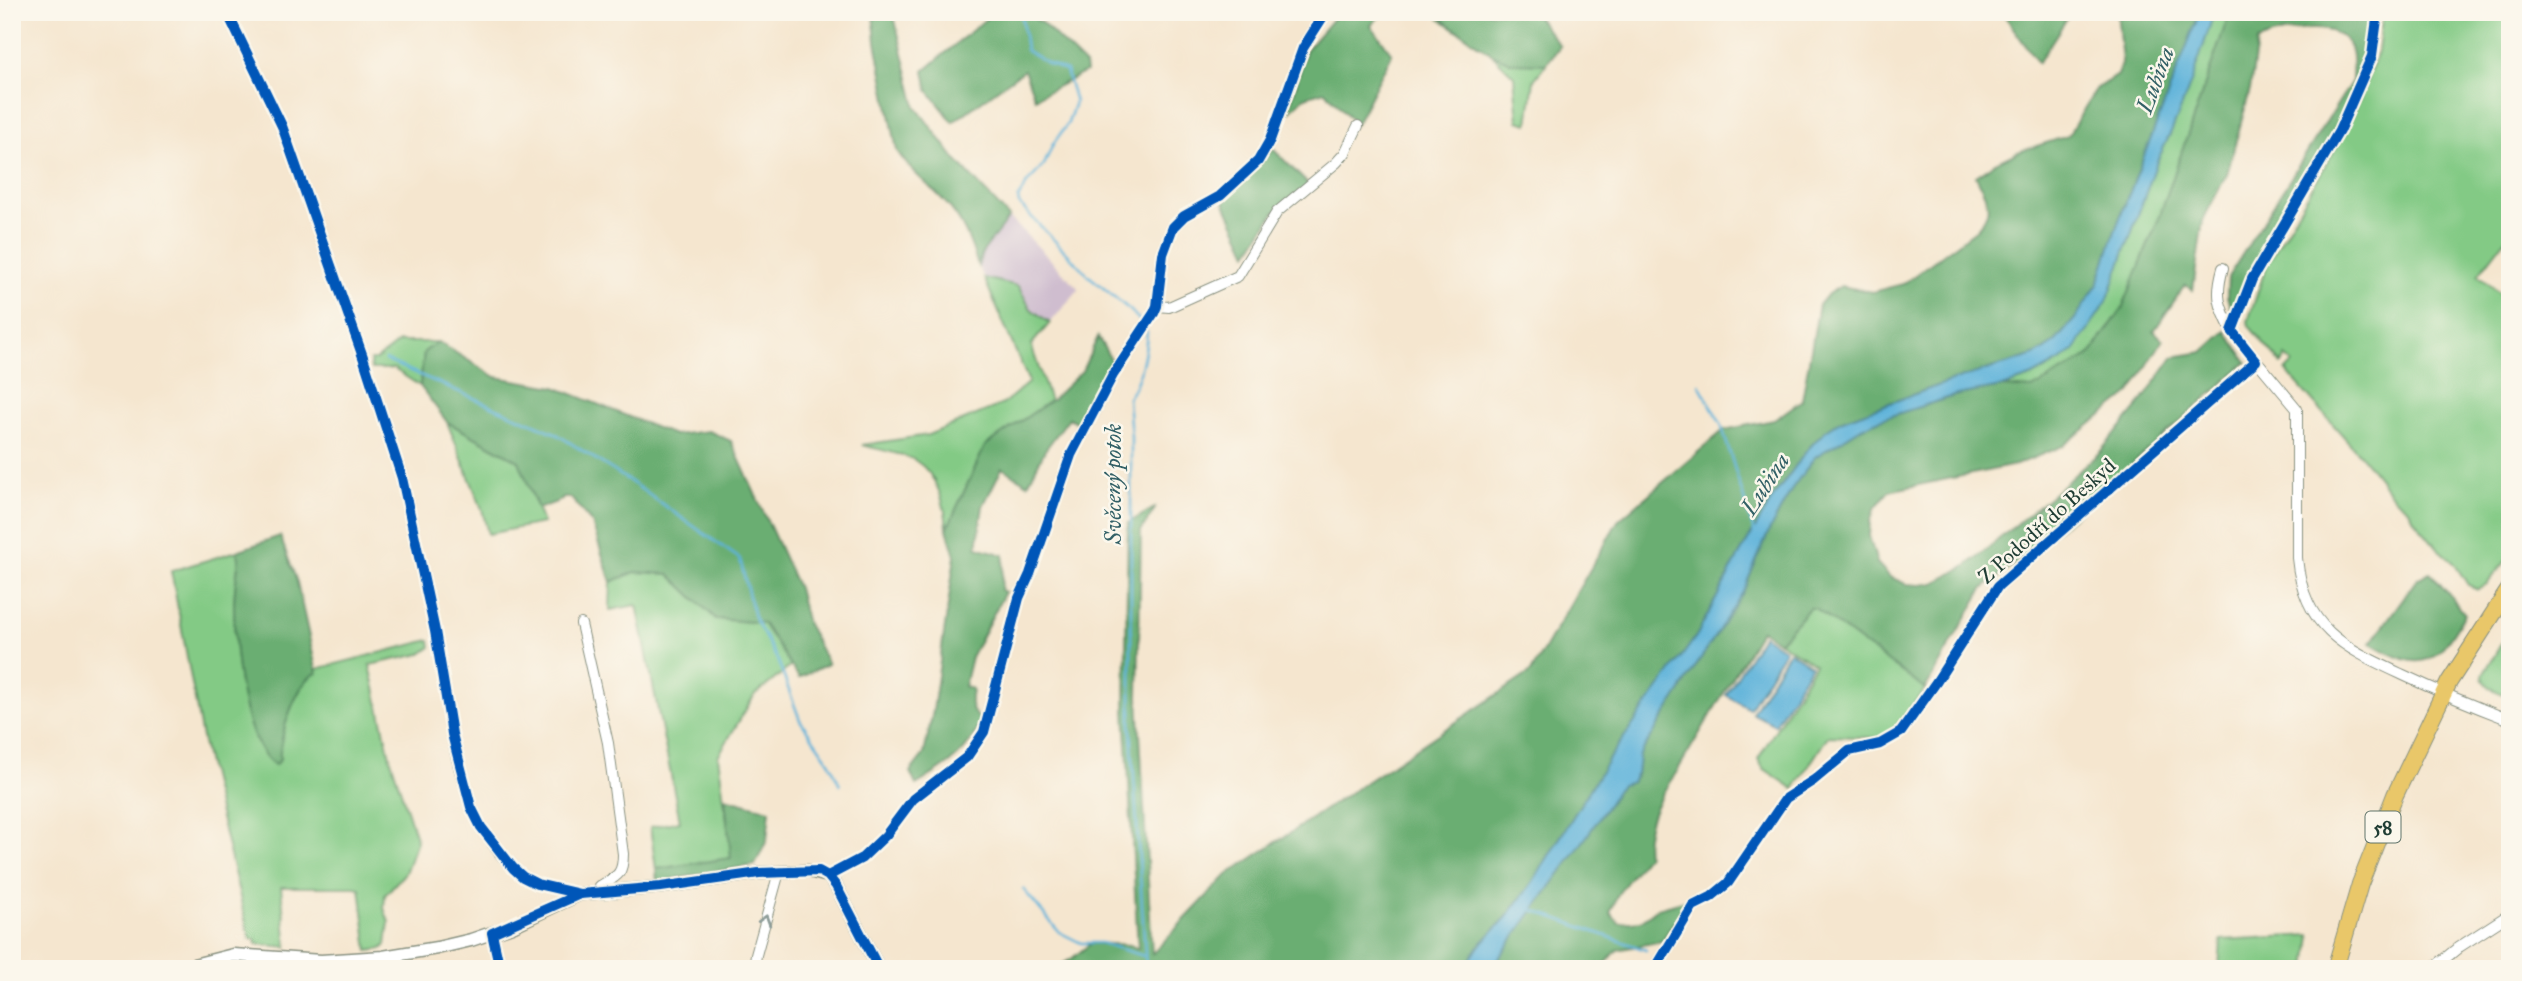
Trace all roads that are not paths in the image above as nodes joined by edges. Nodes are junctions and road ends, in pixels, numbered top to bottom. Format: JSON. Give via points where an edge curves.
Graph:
{"nodes":[{"id":1,"x":1326,"y":12,"type":"edge"},
{"id":2,"x":1358,"y":127,"type":"dead end"},
{"id":3,"x":2223,"y":268,"type":"dead end"},
{"id":4,"x":1157,"y":306,"type":"junction"},
{"id":5,"x":402,"y":478,"type":"dead end"},
{"id":6,"x":2510,"y":588,"type":"edge"},
{"id":7,"x":581,"y":624,"type":"dead end"},
{"id":8,"x":2443,"y":695,"type":"junction"},
{"id":9,"x":2510,"y":720,"type":"edge"},
{"id":10,"x":1786,"y":798,"type":"dead end"},
{"id":11,"x":779,"y":872,"type":"junction"},
{"id":12,"x":828,"y":876,"type":"junction"},
{"id":13,"x":601,"y":892,"type":"junction"},
{"id":14,"x":580,"y":894,"type":"junction"},
{"id":15,"x":2510,"y":914,"type":"edge"},
{"id":16,"x":492,"y":933,"type":"junction"},
{"id":17,"x":874,"y":966,"type":"edge"},
{"id":18,"x":178,"y":969,"type":"edge"},
{"id":19,"x":500,"y":969,"type":"edge"},
{"id":20,"x":754,"y":969,"type":"edge"},
{"id":21,"x":1655,"y":969,"type":"edge"},
{"id":22,"x":2335,"y":969,"type":"edge"},
{"id":23,"x":2432,"y":969,"type":"edge"}],
"edges":[{"from":1,"to":4,"type":"street","via":[[1303,48],[1258,161],[1220,196],[1173,227],[1163,254]]},
{"from":2,"to":4,"type":"street","via":[[1336,163],[1277,212],[1238,276],[1169,307]]},
{"from":3,"to":8,"type":"street","via":[[2218,302],[2232,331],[2297,409],[2297,558],[2313,613],[2352,651]]},
{"from":4,"to":12,"type":"street","via":[[1113,375],[1071,455],[1019,598],[984,732],[967,757],[913,799],[889,833],[862,858]]},
{"from":5,"to":14,"type":"street","via":[[452,734],[471,807],[490,840],[518,873],[537,884]]},
{"from":6,"to":8,"type":"main road","number":"58"},
{"from":7,"to":13,"type":"street","via":[[608,743],[623,854],[623,868],[600,886]]},
{"from":8,"to":9,"type":"street"},
{"from":8,"to":22,"type":"main road","number":"58","via":[[2395,795],[2360,884]]},
{"from":10,"to":21,"type":"street","via":[[1728,883],[1693,906]]},
{"from":11,"to":12,"type":"street","via":[[810,871]]},
{"from":11,"to":13,"type":"street"},
{"from":20,"to":11,"type":"street","one_way":true},
{"from":12,"to":17,"type":"street"},
{"from":13,"to":14,"type":"street"},
{"from":14,"to":16,"type":"street"},
{"from":15,"to":23,"type":"street"},
{"from":16,"to":18,"type":"street","via":[[383,957],[321,961],[233,955]]},
{"from":16,"to":19,"type":"street"}]}
